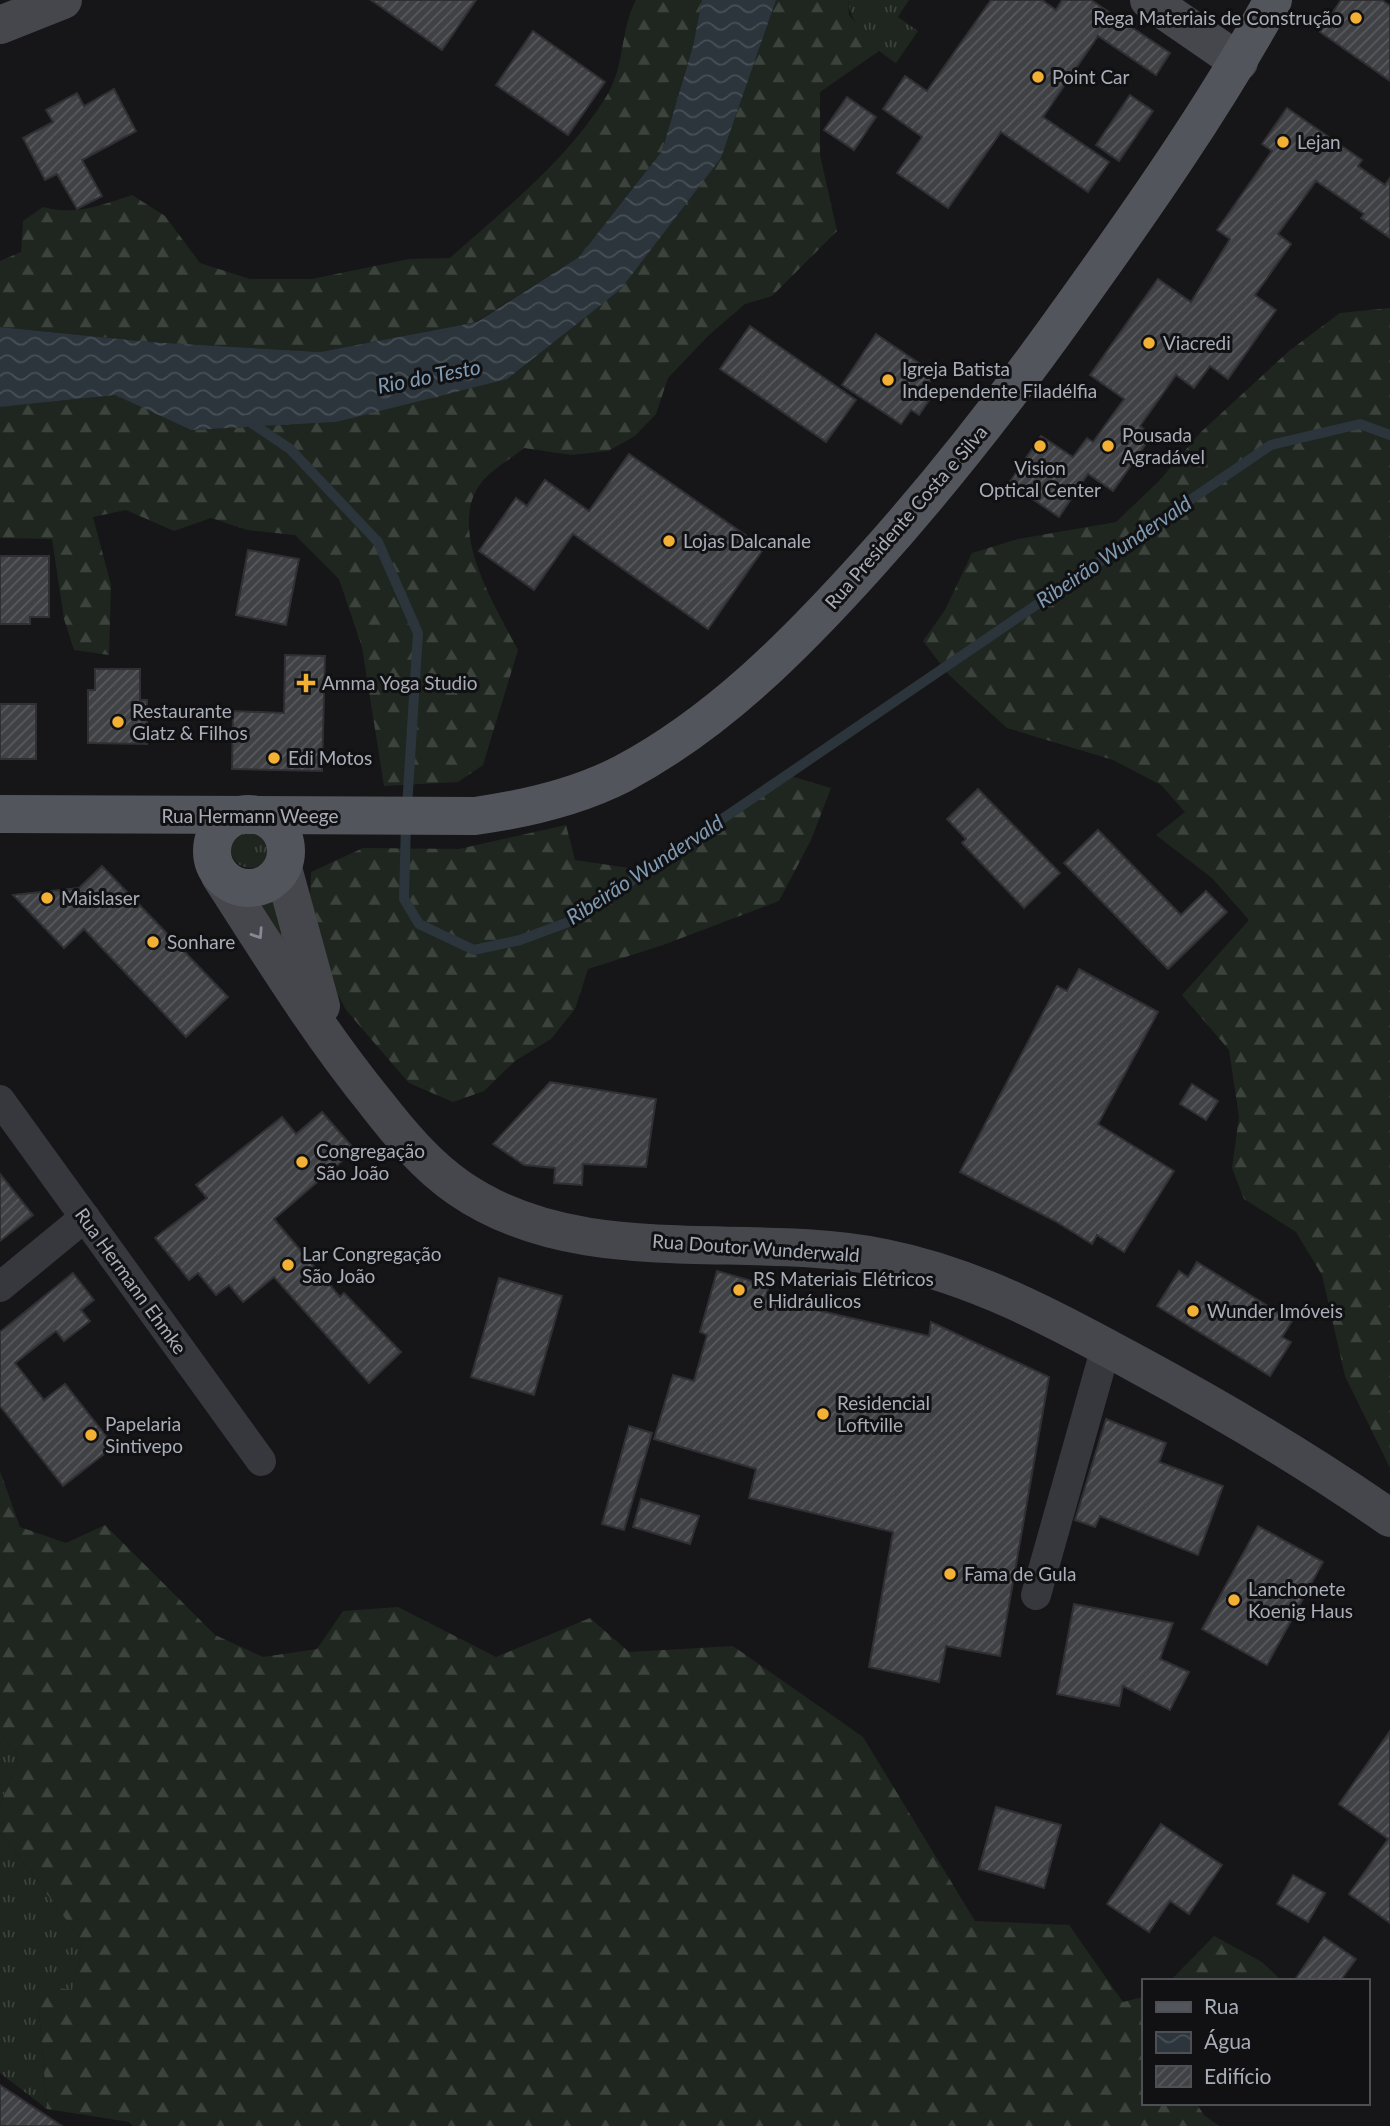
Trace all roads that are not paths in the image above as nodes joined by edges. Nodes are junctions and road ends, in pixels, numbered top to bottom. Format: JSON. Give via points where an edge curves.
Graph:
{"nodes":[{"id":1,"x":63,"y":0,"type":"edge"},
{"id":2,"x":1150,"y":0,"type":"edge"},
{"id":3,"x":1273,"y":0,"type":"edge"},
{"id":4,"x":0,"y":25,"type":"edge"},
{"id":5,"x":1239,"y":62,"type":"junction"},
{"id":6,"x":0,"y":814,"type":"edge"},
{"id":7,"x":252,"y":814,"type":"junction"},
{"id":8,"x":141,"y":815,"type":"junction"},
{"id":9,"x":390,"y":817,"type":"junction"},
{"id":10,"x":283,"y":868,"type":"junction"},
{"id":11,"x":217,"y":871,"type":"junction"},
{"id":12,"x":337,"y":1054,"type":"junction"},
{"id":13,"x":0,"y":1100,"type":"edge"},
{"id":14,"x":85,"y":1217,"type":"junction"},
{"id":15,"x":0,"y":1287,"type":"edge"},
{"id":16,"x":1106,"y":1347,"type":"junction"},
{"id":17,"x":261,"y":1461,"type":"dead end"},
{"id":18,"x":1390,"y":1517,"type":"edge"},
{"id":19,"x":1036,"y":1595,"type":"dead end"}],
"edges":[{"from":1,"to":4,"type":"street"},
{"from":2,"to":5,"type":"street"},
{"from":3,"to":5,"type":"main road","name":"Rua Presidente Costa e Silva"},
{"from":5,"to":9,"type":"main road","name":"Rua Presidente Costa e Silva","via":[[1128,230],[970,447],[781,656],[671,745],[590,788],[508,811]]},
{"from":6,"to":8,"type":"main road","name":"Rua Hermann Weege"},
{"from":7,"to":8,"type":"main road","name":"Rua Hermann Weege"},
{"from":7,"to":9,"type":"main road","name":"Rua Hermann Weege"},
{"from":7,"to":10,"type":"main road","via":[[264,817],[281,833],[286,856]]},
{"from":7,"to":11,"type":"main road","via":[[239,815],[218,829],[211,853]]},
{"from":8,"to":11,"type":"main road","name":"Rua Hermann Weege"},
{"from":9,"to":10,"type":"main road","name":"Rua Hermann Weege"},
{"from":10,"to":11,"type":"main road","via":[[254,889],[242,888]]},
{"from":10,"to":12,"type":"street","name":"Rua Doutor Wunderwald","via":[[309,974]]},
{"from":11,"to":12,"type":"street","name":"Rua Doutor Wunderwald","one_way":true},
{"from":12,"to":16,"type":"street","name":"Rua Doutor Wunderwald","via":[[424,1158],[458,1187],[502,1214],[593,1239],[806,1247],[883,1257],[942,1272],[1003,1296]]},
{"from":13,"to":14,"type":"street","name":"Rua Hermann Ehmke"},
{"from":14,"to":15,"type":"street"},
{"from":14,"to":17,"type":"street","name":"Rua Hermann Ehmke"},
{"from":16,"to":18,"type":"street","name":"Rua Doutor Wunderwald","via":[[1261,1434]]},
{"from":16,"to":19,"type":"street"}]}
